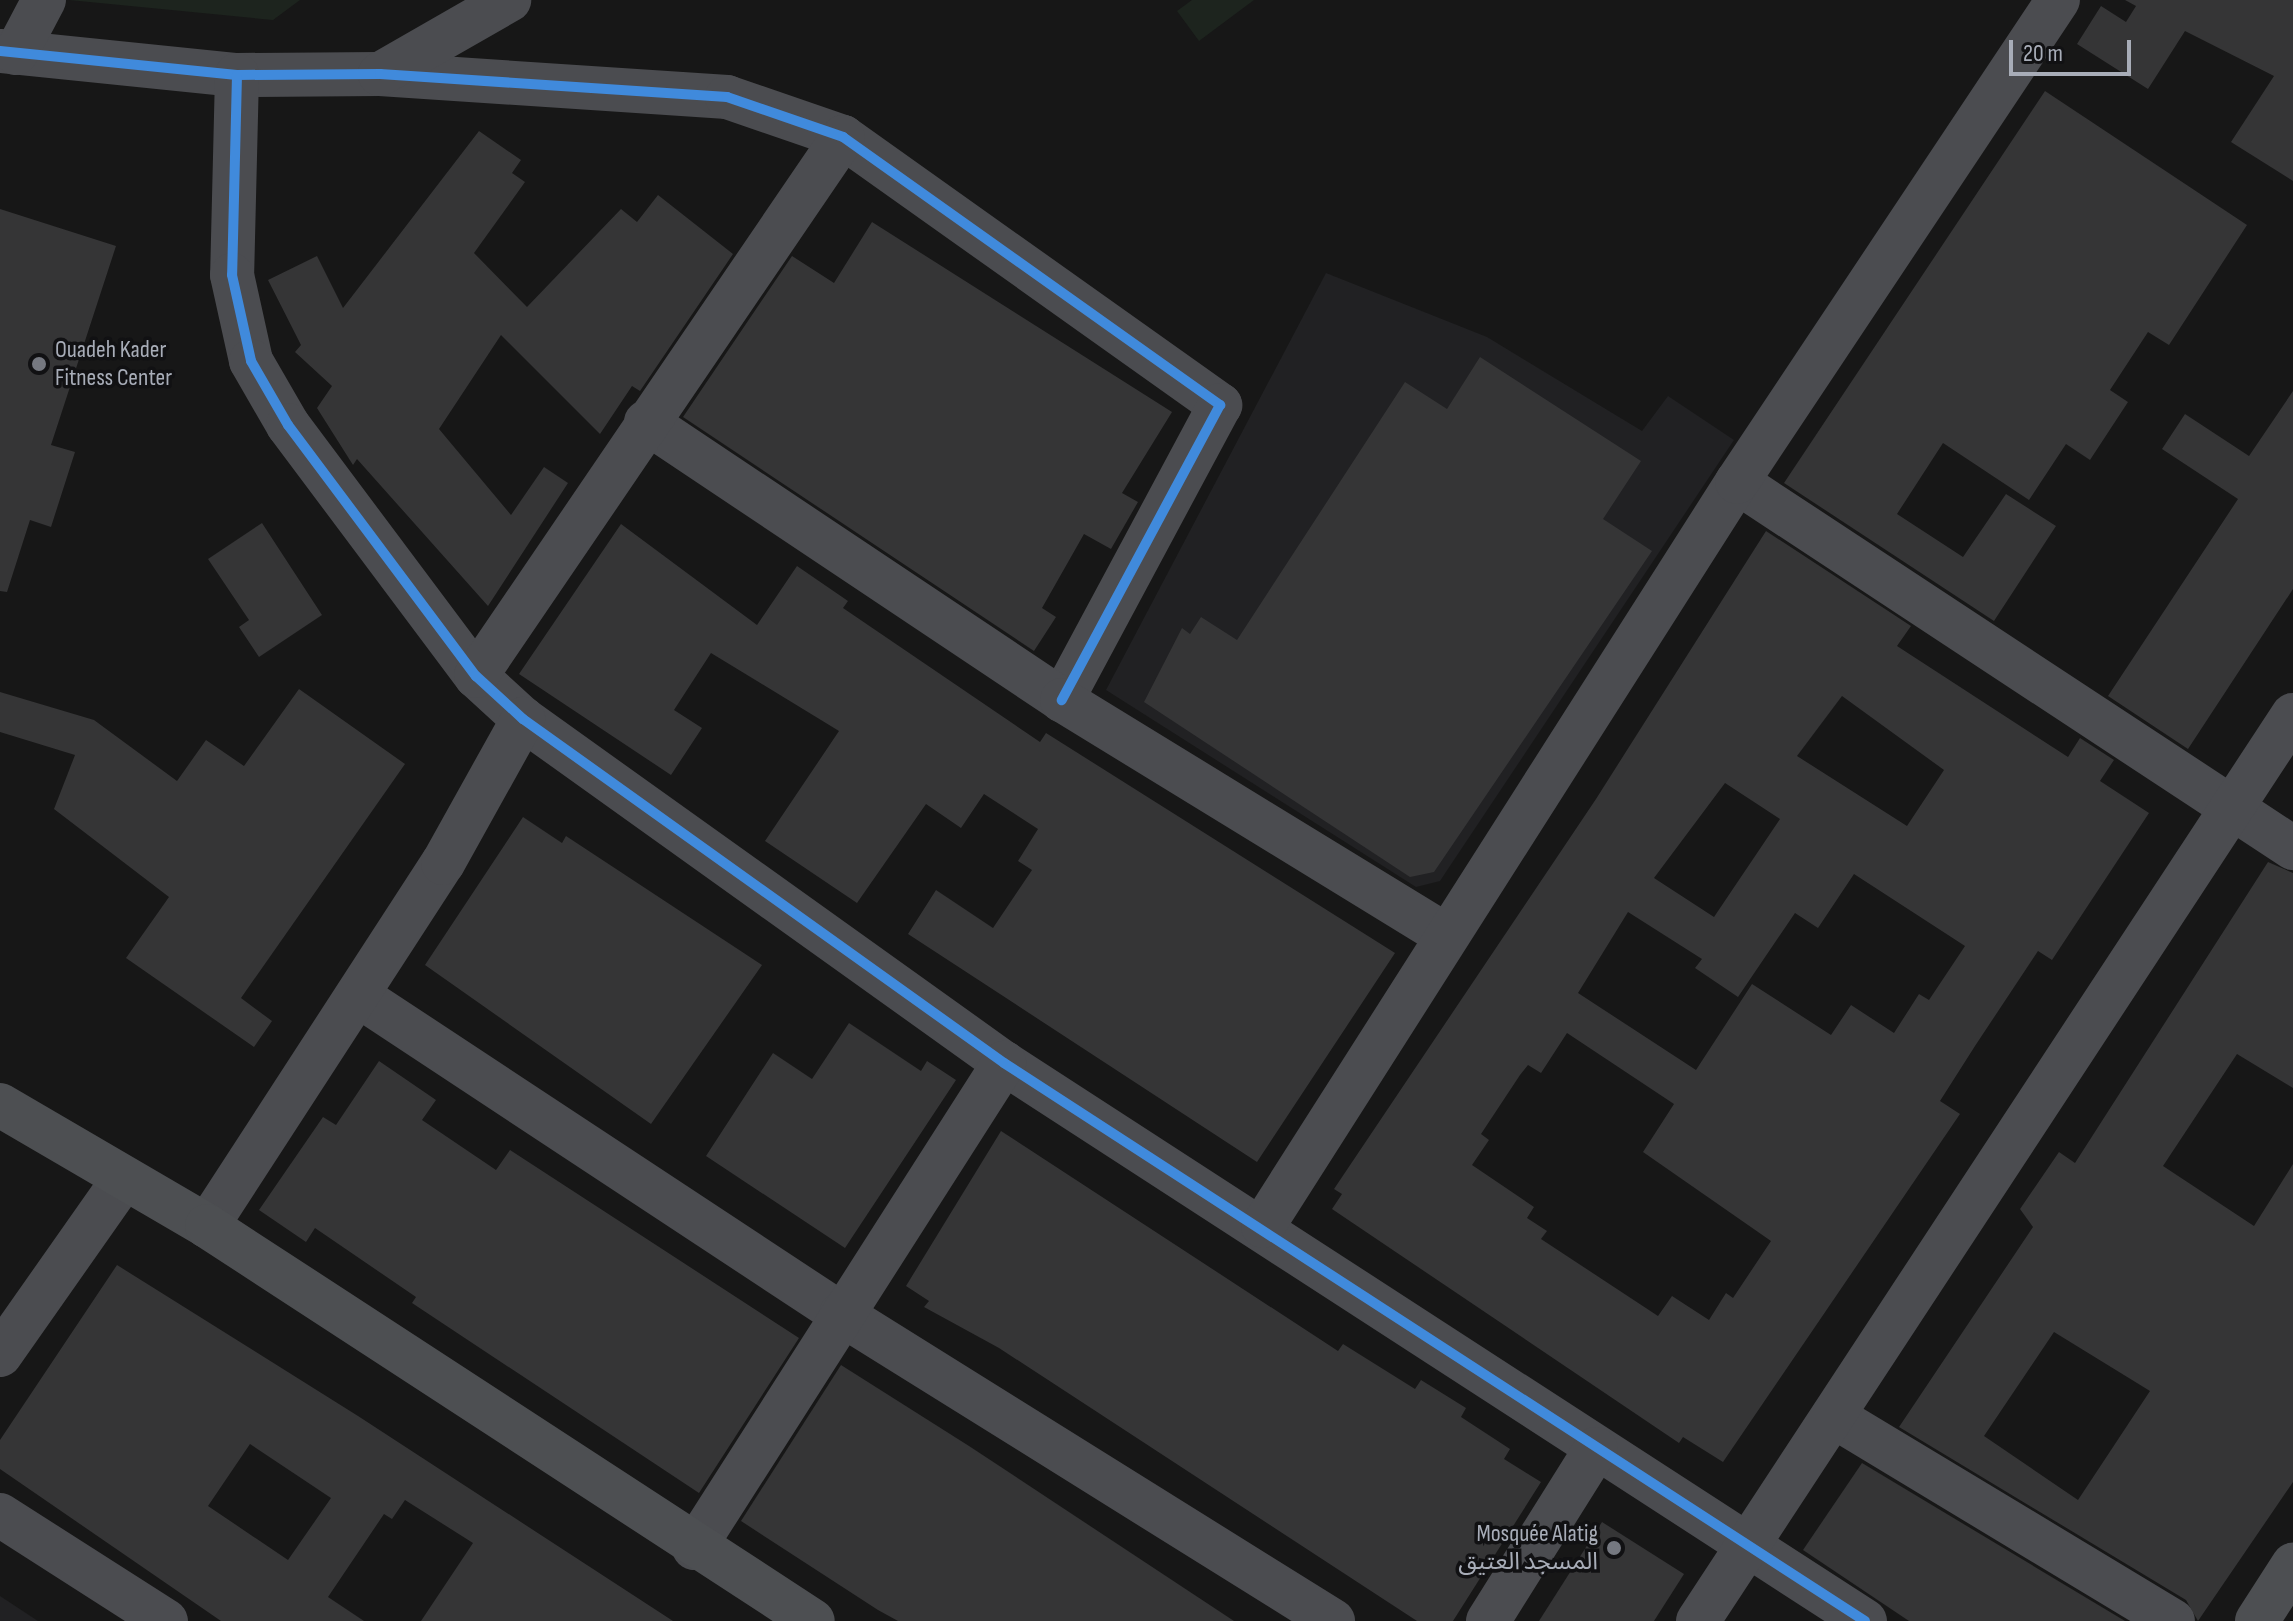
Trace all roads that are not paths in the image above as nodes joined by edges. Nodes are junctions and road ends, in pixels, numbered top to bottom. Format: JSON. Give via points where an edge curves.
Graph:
{"nodes":[{"id":1,"x":44,"y":0,"type":"edge"},
{"id":2,"x":509,"y":0,"type":"edge"},
{"id":3,"x":2058,"y":0,"type":"edge"},
{"id":4,"x":8,"y":52,"type":"edge"},
{"id":5,"x":380,"y":74,"type":"junction"},
{"id":6,"x":237,"y":75,"type":"junction"},
{"id":7,"x":843,"y":137,"type":"junction"},
{"id":8,"x":646,"y":422,"type":"junction"},
{"id":9,"x":1737,"y":482,"type":"junction"},
{"id":10,"x":476,"y":676,"type":"junction"},
{"id":11,"x":1062,"y":700,"type":"junction"},
{"id":12,"x":2293,"y":715,"type":"edge"},
{"id":13,"x":523,"y":719,"type":"junction"},
{"id":14,"x":2233,"y":808,"type":"junction"},
{"id":15,"x":2293,"y":848,"type":"edge"},
{"id":16,"x":1446,"y":935,"type":"junction"},
{"id":17,"x":359,"y":996,"type":"junction"},
{"id":18,"x":1004,"y":1063,"type":"junction"},
{"id":19,"x":0,"y":1105,"type":"edge"},
{"id":20,"x":123,"y":1180,"type":"junction"},
{"id":21,"x":207,"y":1226,"type":"junction"},
{"id":22,"x":1263,"y":1226,"type":"junction"},
{"id":23,"x":841,"y":1314,"type":"junction"},
{"id":24,"x":0,"y":1355,"type":"edge"},
{"id":25,"x":1833,"y":1416,"type":"junction"},
{"id":26,"x":1596,"y":1449,"type":"junction"},
{"id":27,"x":0,"y":1515,"type":"edge"},
{"id":28,"x":1746,"y":1546,"type":"junction"},
{"id":29,"x":694,"y":1548,"type":"junction"},
{"id":30,"x":2293,"y":1565,"type":"edge"},
{"id":31,"x":166,"y":1621,"type":"edge"},
{"id":32,"x":813,"y":1621,"type":"edge"},
{"id":33,"x":1333,"y":1621,"type":"edge"},
{"id":34,"x":1488,"y":1621,"type":"edge"},
{"id":35,"x":1698,"y":1621,"type":"edge"},
{"id":36,"x":1865,"y":1621,"type":"edge"},
{"id":37,"x":2173,"y":1621,"type":"edge"},
{"id":38,"x":2257,"y":1621,"type":"edge"}],
"edges":[{"from":1,"to":4,"type":"street"},
{"from":2,"to":5,"type":"street"},
{"from":3,"to":9,"type":"street"},
{"from":4,"to":6,"type":"street"},
{"from":5,"to":6,"type":"street"},
{"from":5,"to":7,"type":"street","via":[[727,97]]},
{"from":6,"to":10,"type":"street","via":[[232,275],[251,361],[288,425]]},
{"from":7,"to":8,"type":"street"},
{"from":7,"to":11,"type":"street","via":[[1220,405]]},
{"from":8,"to":10,"type":"street"},
{"from":8,"to":11,"type":"street"},
{"from":9,"to":14,"type":"street"},
{"from":9,"to":16,"type":"street"},
{"from":10,"to":13,"type":"street"},
{"from":11,"to":16,"type":"street"},
{"from":12,"to":14,"type":"street"},
{"from":13,"to":17,"type":"street"},
{"from":13,"to":18,"type":"street"},
{"from":14,"to":15,"type":"street"},
{"from":14,"to":25,"type":"street"},
{"from":16,"to":22,"type":"street"},
{"from":17,"to":21,"type":"street"},
{"from":17,"to":23,"type":"street"},
{"from":18,"to":22,"type":"street"},
{"from":18,"to":23,"type":"street"},
{"from":19,"to":20,"type":"main road"},
{"from":20,"to":21,"type":"main road"},
{"from":20,"to":24,"type":"street"},
{"from":21,"to":29,"type":"main road"},
{"from":22,"to":26,"type":"street"},
{"from":23,"to":29,"type":"street"},
{"from":23,"to":33,"type":"street"},
{"from":25,"to":28,"type":"street"},
{"from":25,"to":37,"type":"street"},
{"from":26,"to":28,"type":"street"},
{"from":26,"to":34,"type":"street"},
{"from":27,"to":31,"type":"street"},
{"from":28,"to":35,"type":"street"},
{"from":28,"to":36,"type":"street"},
{"from":29,"to":32,"type":"main road"},
{"from":30,"to":38,"type":"main road"}]}
